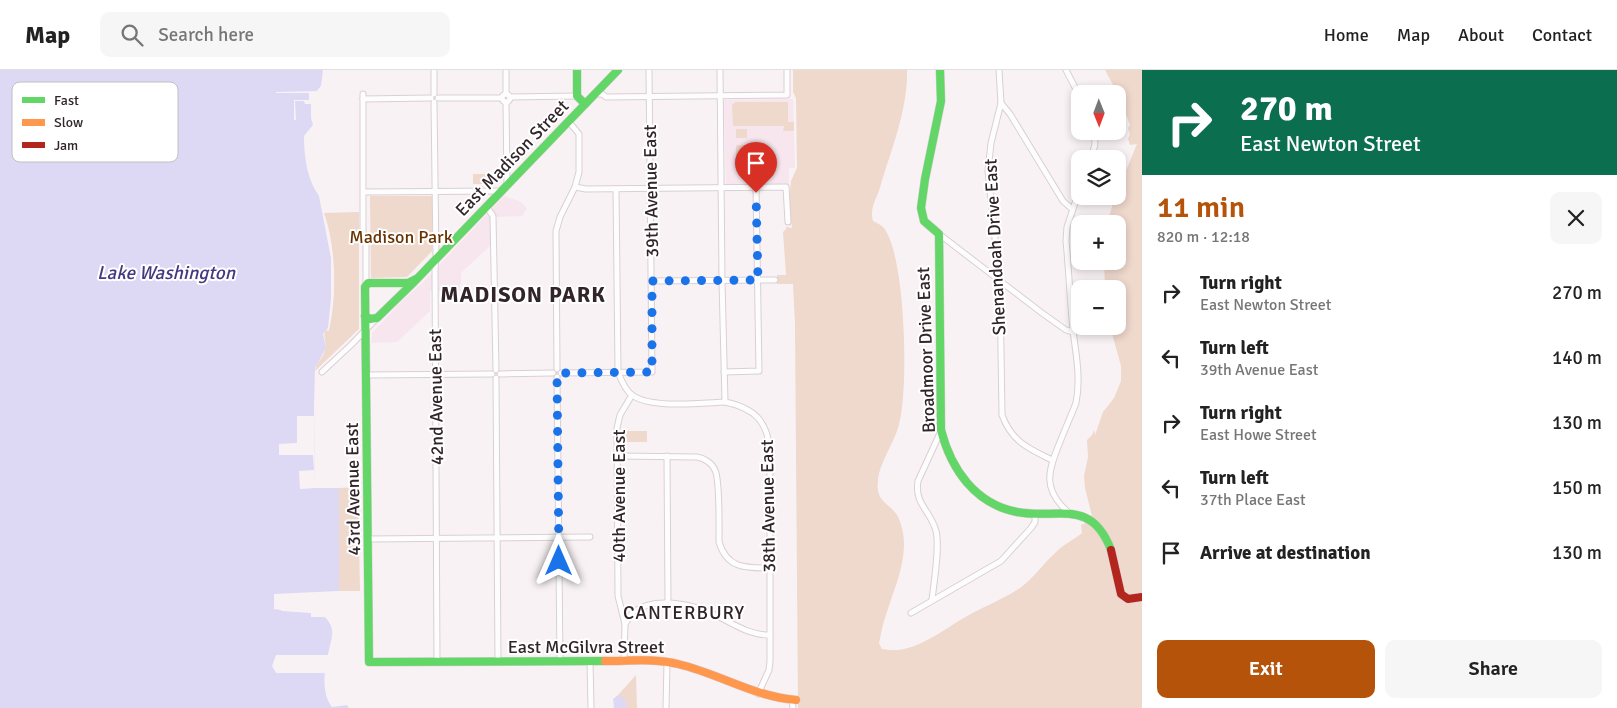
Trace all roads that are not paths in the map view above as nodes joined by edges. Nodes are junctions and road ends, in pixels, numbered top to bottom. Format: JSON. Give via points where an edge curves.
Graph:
{"nodes":[{"id":1,"x":434,"y":70,"type":"edge"},
{"id":2,"x":506,"y":70,"type":"edge"},
{"id":3,"x":577,"y":70,"type":"edge"},
{"id":4,"x":618,"y":70,"type":"edge"},
{"id":5,"x":649,"y":70,"type":"edge"},
{"id":6,"x":720,"y":70,"type":"edge"},
{"id":7,"x":787,"y":70,"type":"edge"},
{"id":8,"x":940,"y":70,"type":"edge"},
{"id":9,"x":998,"y":70,"type":"edge"},
{"id":10,"x":1066,"y":70,"type":"edge"},
{"id":11,"x":1074,"y":85,"type":"edge"},
{"id":12,"x":594,"y":94,"type":"junction"},
{"id":13,"x":577,"y":96,"type":"junction"},
{"id":14,"x":650,"y":96,"type":"junction"},
{"id":15,"x":720,"y":96,"type":"junction"},
{"id":16,"x":434,"y":98,"type":"junction"},
{"id":17,"x":506,"y":98,"type":"junction"},
{"id":18,"x":1001,"y":103,"type":"junction"},
{"id":19,"x":585,"y":104,"type":"junction"},
{"id":20,"x":569,"y":122,"type":"junction"},
{"id":21,"x":507,"y":184,"type":"junction"},
{"id":22,"x":575,"y":187,"type":"junction"},
{"id":23,"x":721,"y":188,"type":"junction"},
{"id":24,"x":756,"y":188,"type":"junction"},
{"id":25,"x":616,"y":189,"type":"junction"},
{"id":26,"x":650,"y":189,"type":"junction"},
{"id":27,"x":501,"y":191,"type":"junction"},
{"id":28,"x":364,"y":192,"type":"junction"},
{"id":29,"x":436,"y":192,"type":"junction"},
{"id":30,"x":1074,"y":205,"type":"edge"},
{"id":31,"x":486,"y":206,"type":"junction"},
{"id":32,"x":1072,"y":209,"type":"junction"},
{"id":33,"x":788,"y":222,"type":"dead end"},
{"id":34,"x":939,"y":234,"type":"junction"},
{"id":35,"x":436,"y":257,"type":"junction"},
{"id":36,"x":416,"y":279,"type":"junction"},
{"id":37,"x":758,"y":280,"type":"junction"},
{"id":38,"x":776,"y":280,"type":"dead end"},
{"id":39,"x":1000,"y":280,"type":"junction"},
{"id":40,"x":652,"y":281,"type":"junction"},
{"id":41,"x":722,"y":281,"type":"junction"},
{"id":42,"x":398,"y":283,"type":"junction"},
{"id":43,"x":366,"y":284,"type":"junction"},
{"id":44,"x":402,"y":293,"type":"junction"},
{"id":45,"x":1071,"y":306,"type":"edge"},
{"id":46,"x":365,"y":316,"type":"junction"},
{"id":47,"x":376,"y":318,"type":"junction"},
{"id":48,"x":366,"y":330,"type":"junction"},
{"id":49,"x":1071,"y":331,"type":"edge"},
{"id":50,"x":1073,"y":335,"type":"edge"},
{"id":51,"x":322,"y":372,"type":"dead end"},
{"id":52,"x":618,"y":372,"type":"junction"},
{"id":53,"x":724,"y":372,"type":"junction"},
{"id":54,"x":557,"y":373,"type":"junction"},
{"id":55,"x":496,"y":374,"type":"junction"},
{"id":56,"x":366,"y":375,"type":"junction"},
{"id":57,"x":436,"y":375,"type":"junction"},
{"id":58,"x":632,"y":395,"type":"junction"},
{"id":59,"x":725,"y":402,"type":"junction"},
{"id":60,"x":941,"y":430,"type":"junction"},
{"id":61,"x":947,"y":453,"type":"junction"},
{"id":62,"x":931,"y":454,"type":"junction"},
{"id":63,"x":618,"y":456,"type":"junction"},
{"id":64,"x":667,"y":456,"type":"junction"},
{"id":65,"x":1052,"y":460,"type":"junction"},
{"id":66,"x":1068,"y":512,"type":"junction"},
{"id":67,"x":1035,"y":514,"type":"junction"},
{"id":68,"x":559,"y":538,"type":"junction"},
{"id":69,"x":590,"y":538,"type":"dead end"},
{"id":70,"x":368,"y":539,"type":"junction"},
{"id":71,"x":437,"y":539,"type":"junction"},
{"id":72,"x":497,"y":539,"type":"junction"},
{"id":73,"x":770,"y":568,"type":"junction"},
{"id":74,"x":1142,"y":597,"type":"edge"},
{"id":75,"x":932,"y":600,"type":"junction"},
{"id":76,"x":668,"y":603,"type":"junction"},
{"id":77,"x":911,"y":613,"type":"dead end"},
{"id":78,"x":625,"y":624,"type":"junction"},
{"id":79,"x":770,"y":635,"type":"junction"},
{"id":80,"x":560,"y":661,"type":"junction"},
{"id":81,"x":590,"y":661,"type":"junction"},
{"id":82,"x":624,"y":661,"type":"junction"},
{"id":83,"x":369,"y":662,"type":"joint"},
{"id":84,"x":437,"y":662,"type":"junction"},
{"id":85,"x":498,"y":662,"type":"junction"},
{"id":86,"x":667,"y":662,"type":"junction"},
{"id":87,"x":758,"y":694,"type":"junction"},
{"id":88,"x":794,"y":703,"type":"edge"},
{"id":89,"x":591,"y":708,"type":"edge"},
{"id":90,"x":666,"y":708,"type":"edge"}],
"edges":[{"from":1,"to":16,"type":"street","name":"42nd Avenue East"},
{"from":2,"to":17,"type":"street"},
{"from":3,"to":13,"type":"street"},
{"from":4,"to":12,"type":"street","name":"East Madison Street"},
{"from":5,"to":14,"type":"street","name":"39th Avenue East"},
{"from":6,"to":15,"type":"street"},
{"from":7,"to":15,"type":"street","via":[[787,95]]},
{"from":8,"to":34,"type":"street","via":[[941,102],[922,203],[923,219]]},
{"from":9,"to":18,"type":"street","name":"Shenandoah Drive East"},
{"from":10,"to":11,"type":"street"},
{"from":12,"to":14,"type":"street"},
{"from":12,"to":19,"type":"street","name":"East Madison Street"},
{"from":13,"to":17,"type":"street"},
{"from":13,"to":19,"type":"street"},
{"from":14,"to":15,"type":"street"},
{"from":14,"to":26,"type":"street","name":"39th Avenue East"},
{"from":15,"to":23,"type":"street"},
{"from":16,"to":17,"type":"street"},
{"from":16,"to":28,"type":"street","name":"43rd Avenue East","via":[[363,96]]},
{"from":16,"to":29,"type":"street","name":"42nd Avenue East"},
{"from":17,"to":21,"type":"street"},
{"from":18,"to":32,"type":"street"},
{"from":18,"to":39,"type":"street","name":"Shenandoah Drive East","via":[[988,171]]},
{"from":19,"to":20,"type":"street","name":"East Madison Street"},
{"from":20,"to":21,"type":"street","name":"East Madison Street"},
{"from":20,"to":22,"type":"street","via":[[579,134],[579,172]]},
{"from":21,"to":27,"type":"street","name":"East Madison Street"},
{"from":22,"to":25,"type":"street"},
{"from":22,"to":54,"type":"street","via":[[556,231]]},
{"from":23,"to":24,"type":"street"},
{"from":23,"to":26,"type":"street"},
{"from":23,"to":41,"type":"street"},
{"from":24,"to":33,"type":"street","via":[[786,187]]},
{"from":24,"to":37,"type":"street"},
{"from":25,"to":26,"type":"street"},
{"from":25,"to":52,"type":"street"},
{"from":26,"to":40,"type":"street","name":"39th Avenue East"},
{"from":27,"to":29,"type":"street"},
{"from":27,"to":31,"type":"street","name":"East Madison Street"},
{"from":28,"to":29,"type":"street"},
{"from":28,"to":43,"type":"street","name":"43rd Avenue East"},
{"from":29,"to":35,"type":"street","name":"42nd Avenue East"},
{"from":30,"to":32,"type":"street"},
{"from":31,"to":35,"type":"street","name":"East Madison Street"},
{"from":31,"to":55,"type":"street","via":[[493,216]]},
{"from":32,"to":45,"type":"street","via":[[1066,241]]},
{"from":34,"to":39,"type":"street"},
{"from":34,"to":60,"type":"street","name":"Broadmoor Drive East"},
{"from":35,"to":36,"type":"street","name":"East Madison Street"},
{"from":35,"to":57,"type":"street","name":"42nd Avenue East"},
{"from":36,"to":42,"type":"street"},
{"from":36,"to":44,"type":"street","name":"East Madison Street"},
{"from":37,"to":38,"type":"street"},
{"from":37,"to":41,"type":"street"},
{"from":37,"to":53,"type":"street","via":[[759,371]]},
{"from":39,"to":49,"type":"street"},
{"from":39,"to":65,"type":"street","name":"Shenandoah Drive East","via":[[1002,415],[1015,438]]},
{"from":40,"to":41,"type":"street"},
{"from":40,"to":52,"type":"street","name":"39th Avenue East","via":[[652,372]]},
{"from":41,"to":53,"type":"street"},
{"from":42,"to":43,"type":"street"},
{"from":42,"to":44,"type":"street"},
{"from":43,"to":46,"type":"street","name":"43rd Avenue East"},
{"from":44,"to":47,"type":"street","name":"East Madison Street"},
{"from":46,"to":47,"type":"street","via":[[370,320]]},
{"from":46,"to":48,"type":"street","name":"43rd Avenue East"},
{"from":47,"to":48,"type":"street","name":"East Madison Street"},
{"from":48,"to":51,"type":"street","name":"East Madison Street"},
{"from":48,"to":56,"type":"street","name":"43rd Avenue East"},
{"from":50,"to":65,"type":"street","via":[[1078,393]]},
{"from":52,"to":54,"type":"street"},
{"from":52,"to":58,"type":"street"},
{"from":53,"to":59,"type":"street"},
{"from":54,"to":55,"type":"street"},
{"from":54,"to":68,"type":"street"},
{"from":55,"to":57,"type":"street"},
{"from":55,"to":72,"type":"street"},
{"from":56,"to":57,"type":"street"},
{"from":56,"to":70,"type":"street","name":"43rd Avenue East"},
{"from":57,"to":71,"type":"street","name":"42nd Avenue East"},
{"from":58,"to":59,"type":"street","via":[[662,404]]},
{"from":58,"to":63,"type":"street","name":"40th Avenue East","via":[[617,428]]},
{"from":59,"to":73,"type":"street","name":"38th Avenue East","via":[[755,414],[767,434],[770,452]]},
{"from":60,"to":61,"type":"street","name":"Broadmoor Drive East"},
{"from":60,"to":62,"type":"street"},
{"from":61,"to":62,"type":"street","via":[[940,448]]},
{"from":61,"to":67,"type":"street","name":"Broadmoor Drive East","via":[[962,479],[983,498],[1005,509]]},
{"from":62,"to":75,"type":"street","via":[[917,490],[936,530]]},
{"from":63,"to":64,"type":"street"},
{"from":63,"to":78,"type":"street","name":"40th Avenue East","via":[[618,596]]},
{"from":64,"to":73,"type":"street","via":[[697,457],[712,465],[717,476],[721,549],[738,566]]},
{"from":64,"to":76,"type":"street"},
{"from":65,"to":66,"type":"street","via":[[1050,486],[1059,504]]},
{"from":66,"to":67,"type":"street","name":"Broadmoor Drive East"},
{"from":66,"to":74,"type":"street","name":"Broadmoor Drive East","via":[[1088,520],[1104,536],[1123,595],[1128,599]]},
{"from":67,"to":75,"type":"street","via":[[1031,528],[1001,561]]},
{"from":68,"to":69,"type":"street"},
{"from":68,"to":72,"type":"street"},
{"from":68,"to":80,"type":"street"},
{"from":70,"to":71,"type":"street"},
{"from":70,"to":83,"type":"street","name":"43rd Avenue East"},
{"from":71,"to":72,"type":"street"},
{"from":71,"to":84,"type":"street","name":"42nd Avenue East"},
{"from":72,"to":85,"type":"street"},
{"from":73,"to":79,"type":"street","name":"38th Avenue East"},
{"from":75,"to":77,"type":"street"},
{"from":76,"to":78,"type":"street","via":[[642,607]]},
{"from":76,"to":79,"type":"street","via":[[700,609],[751,633]]},
{"from":78,"to":82,"type":"street","name":"40th Avenue East"},
{"from":79,"to":87,"type":"street","name":"38th Avenue East","via":[[769,670]]},
{"from":80,"to":81,"type":"street","name":"East McGilvra Street"},
{"from":80,"to":85,"type":"street","name":"East McGilvra Street"},
{"from":81,"to":82,"type":"street","name":"East McGilvra Street"},
{"from":81,"to":89,"type":"street"},
{"from":82,"to":86,"type":"street","name":"East McGilvra Street"},
{"from":83,"to":84,"type":"street","name":"East McGilvra Street"},
{"from":84,"to":85,"type":"street","name":"East McGilvra Street"},
{"from":86,"to":87,"type":"street","name":"East McGilvra Street","via":[[702,670]]},
{"from":86,"to":90,"type":"street"},
{"from":87,"to":88,"type":"street","name":"East McGilvra Street"}]}
